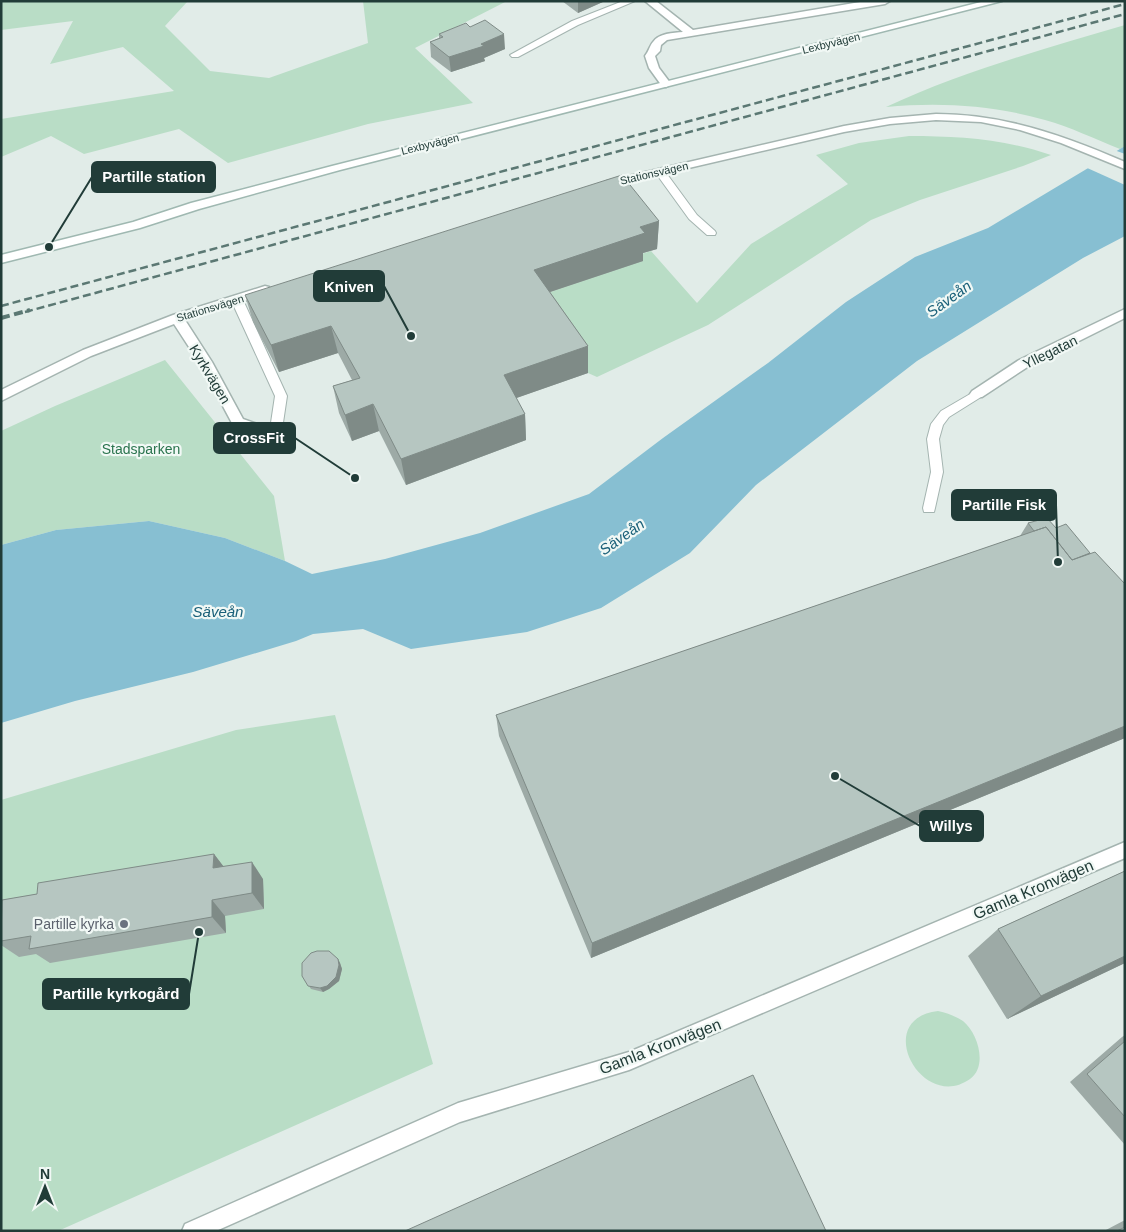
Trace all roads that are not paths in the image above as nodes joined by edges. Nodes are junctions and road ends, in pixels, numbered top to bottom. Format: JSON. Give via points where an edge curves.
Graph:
{"nodes":[{"id":1,"x":631,"y":1,"type":"edge"},
{"id":2,"x":650,"y":1,"type":"edge"},
{"id":3,"x":885,"y":1,"type":"edge"},
{"id":4,"x":997,"y":1,"type":"edge"},
{"id":5,"x":691,"y":33,"type":"junction"},
{"id":6,"x":515,"y":55,"type":"dead end"},
{"id":7,"x":666,"y":84,"type":"junction"},
{"id":8,"x":1125,"y":166,"type":"edge"},
{"id":9,"x":660,"y":172,"type":"junction"},
{"id":10,"x":596,"y":187,"type":"edge"},
{"id":11,"x":195,"y":206,"type":"junction"},
{"id":12,"x":711,"y":233,"type":"dead end"},
{"id":13,"x":1,"y":249,"type":"edge"},
{"id":14,"x":1,"y":259,"type":"edge"},
{"id":15,"x":281,"y":285,"type":"edge"},
{"id":16,"x":237,"y":300,"type":"junction"},
{"id":17,"x":1125,"y":313,"type":"edge"},
{"id":18,"x":177,"y":318,"type":"junction"},
{"id":19,"x":977,"y":394,"type":"joint"},
{"id":20,"x":1,"y":396,"type":"edge"},
{"id":21,"x":275,"y":436,"type":"joint"},
{"id":22,"x":929,"y":508,"type":"dead end"},
{"id":23,"x":1125,"y":850,"type":"edge"},
{"id":24,"x":192,"y":1231,"type":"edge"}],
"edges":[{"from":1,"to":6,"type":"lane","via":[[575,23]]},
{"from":2,"to":5,"type":"street"},
{"from":3,"to":5,"type":"street"},
{"from":4,"to":7,"type":"street","name":"Lexbyvägen"},
{"from":5,"to":7,"type":"street","via":[[664,38],[656,44],[655,52],[650,56]]},
{"from":7,"to":11,"type":"street","name":"Lexbyvägen"},
{"from":8,"to":9,"type":"street","name":"Stationsvägen","via":[[1065,140],[1014,125],[959,117],[920,118],[845,128]]},
{"from":9,"to":10,"type":"street","name":"Stationsvägen"},
{"from":9,"to":12,"type":"lane","via":[[694,217]]},
{"from":11,"to":13,"type":"street","name":"Lexbyvägen","via":[[149,212]]},
{"from":11,"to":14,"type":"street","name":"Lexbyvägen","via":[[136,225]]},
{"from":15,"to":16,"type":"street","name":"Stationsvägen"},
{"from":16,"to":18,"type":"street","name":"Stationsvägen"},
{"from":16,"to":21,"type":"lane","via":[[281,396]]},
{"from":17,"to":19,"type":"street","name":"Yllegatan","via":[[1024,363]]},
{"from":18,"to":20,"type":"street","name":"Stationsvägen","via":[[87,353]]},
{"from":18,"to":21,"type":"street","name":"Kyrkvägen","via":[[238,422]]},
{"from":19,"to":22,"type":"lane","via":[[945,414],[937,424],[933,439],[937,472]]},
{"from":23,"to":24,"type":"street","name":"Gamla Kronvägen","via":[[629,1061],[458,1113]]}]}
